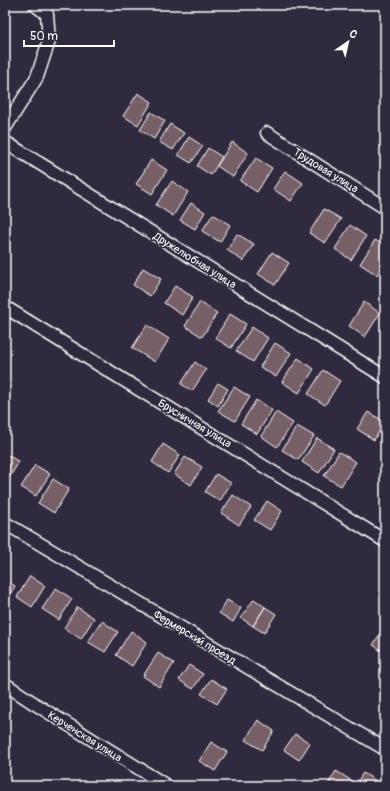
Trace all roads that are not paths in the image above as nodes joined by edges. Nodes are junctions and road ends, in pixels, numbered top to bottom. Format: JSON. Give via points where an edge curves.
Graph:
{"nodes":[{"id":1,"x":35,"y":5,"type":"edge"},
{"id":2,"x":5,"y":128,"type":"edge"},
{"id":3,"x":267,"y":132,"type":"dead end"},
{"id":4,"x":5,"y":142,"type":"edge"},
{"id":5,"x":385,"y":208,"type":"edge"},
{"id":6,"x":5,"y":307,"type":"edge"},
{"id":7,"x":385,"y":377,"type":"edge"},
{"id":8,"x":5,"y":523,"type":"edge"},
{"id":9,"x":385,"y":540,"type":"edge"},
{"id":10,"x":5,"y":684,"type":"edge"},
{"id":11,"x":385,"y":749,"type":"edge"},
{"id":12,"x":167,"y":786,"type":"edge"}],
"edges":[{"from":1,"to":2,"type":"street","via":[[47,14],[49,41],[37,77]]},
{"from":3,"to":5,"type":"street","name":"Трудовая улица"},
{"from":4,"to":7,"type":"street","name":"Дружелюбная улица"},
{"from":6,"to":9,"type":"street","name":"Брусничная улица"},
{"from":8,"to":11,"type":"street","name":"Фермерский проезд"},
{"from":10,"to":12,"type":"street","name":"Керченская улица"}]}
